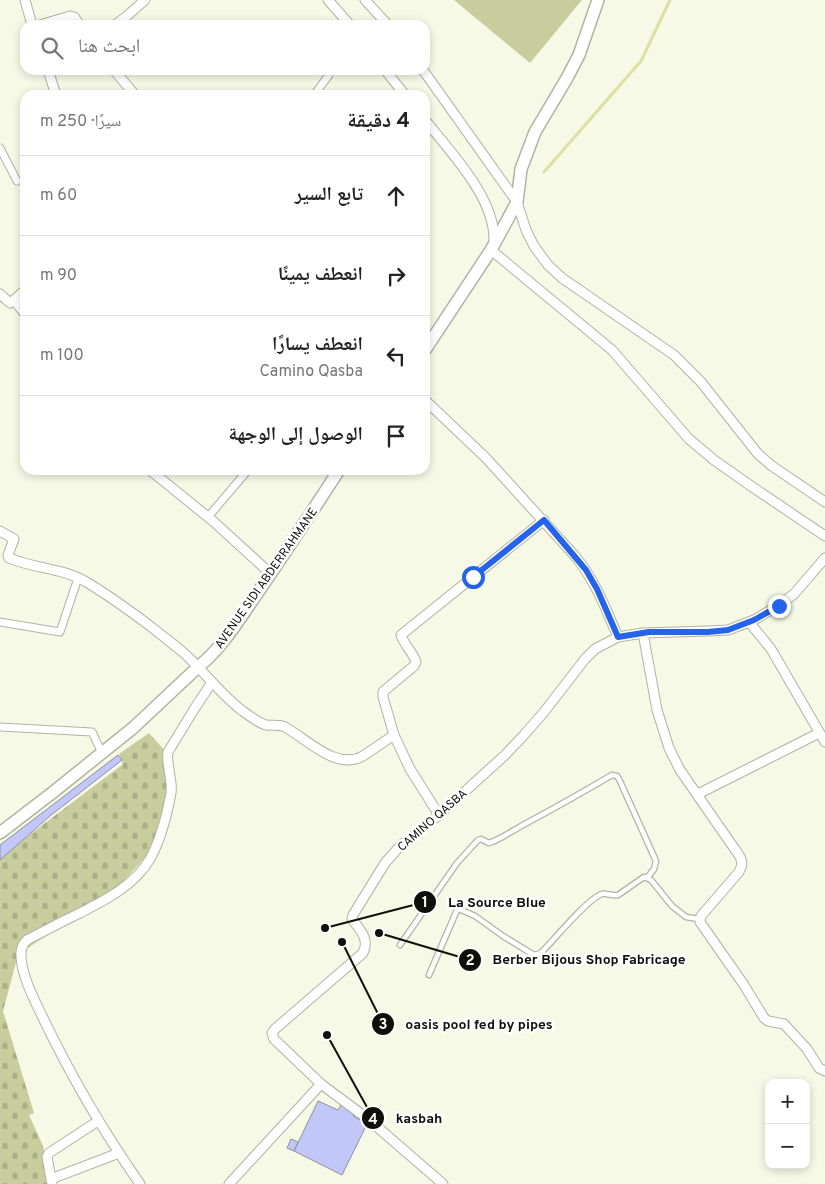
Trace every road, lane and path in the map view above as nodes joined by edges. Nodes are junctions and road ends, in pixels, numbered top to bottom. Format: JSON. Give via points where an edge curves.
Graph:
{"nodes":[{"id":1,"x":25,"y":0,"type":"edge"},
{"id":2,"x":145,"y":0,"type":"edge"},
{"id":3,"x":328,"y":0,"type":"edge"},
{"id":4,"x":366,"y":0,"type":"edge"},
{"id":5,"x":598,"y":0,"type":"edge"},
{"id":6,"x":31,"y":20,"type":"edge"},
{"id":7,"x":57,"y":20,"type":"edge"},
{"id":8,"x":76,"y":20,"type":"edge"},
{"id":9,"x":121,"y":20,"type":"edge"},
{"id":10,"x":346,"y":20,"type":"edge"},
{"id":11,"x":384,"y":20,"type":"edge"},
{"id":12,"x":50,"y":75,"type":"edge"},
{"id":13,"x":118,"y":75,"type":"edge"},
{"id":14,"x":329,"y":75,"type":"dead end"},
{"id":15,"x":389,"y":75,"type":"edge"},
{"id":16,"x":428,"y":75,"type":"edge"},
{"id":17,"x":54,"y":90,"type":"edge"},
{"id":18,"x":131,"y":90,"type":"edge"},
{"id":19,"x":318,"y":90,"type":"edge"},
{"id":20,"x":401,"y":90,"type":"edge"},
{"id":21,"x":430,"y":126,"type":"edge"},
{"id":22,"x":0,"y":148,"type":"edge"},
{"id":23,"x":17,"y":182,"type":"dead end"},
{"id":24,"x":517,"y":202,"type":"junction"},
{"id":25,"x":493,"y":248,"type":"junction"},
{"id":26,"x":0,"y":294,"type":"edge"},
{"id":27,"x":20,"y":295,"type":"edge"},
{"id":28,"x":14,"y":300,"type":"junction"},
{"id":29,"x":20,"y":308,"type":"edge"},
{"id":30,"x":430,"y":342,"type":"edge"},
{"id":31,"x":430,"y":405,"type":"edge"},
{"id":32,"x":156,"y":475,"type":"edge"},
{"id":33,"x":244,"y":475,"type":"edge"},
{"id":34,"x":336,"y":475,"type":"edge"},
{"id":35,"x":825,"y":502,"type":"edge"},
{"id":36,"x":208,"y":517,"type":"junction"},
{"id":37,"x":544,"y":520,"type":"junction"},
{"id":38,"x":0,"y":531,"type":"edge"},
{"id":39,"x":825,"y":536,"type":"edge"},
{"id":40,"x":825,"y":558,"type":"edge"},
{"id":41,"x":271,"y":574,"type":"junction"},
{"id":42,"x":78,"y":578,"type":"junction"},
{"id":43,"x":0,"y":622,"type":"edge"},
{"id":44,"x":748,"y":622,"type":"junction"},
{"id":45,"x":643,"y":633,"type":"junction"},
{"id":46,"x":618,"y":637,"type":"junction"},
{"id":47,"x":198,"y":667,"type":"junction"},
{"id":48,"x":212,"y":682,"type":"junction"},
{"id":49,"x":0,"y":727,"type":"edge"},
{"id":50,"x":819,"y":733,"type":"junction"},
{"id":51,"x":394,"y":735,"type":"junction"},
{"id":52,"x":825,"y":742,"type":"edge"},
{"id":53,"x":102,"y":753,"type":"junction"},
{"id":54,"x":698,"y":794,"type":"junction"},
{"id":55,"x":440,"y":815,"type":"junction"},
{"id":56,"x":0,"y":833,"type":"edge"},
{"id":57,"x":648,"y":878,"type":"junction"},
{"id":58,"x":699,"y":919,"type":"junction"},
{"id":59,"x":400,"y":945,"type":"dead end"},
{"id":60,"x":429,"y":975,"type":"dead end"},
{"id":61,"x":825,"y":1071,"type":"edge"},
{"id":62,"x":321,"y":1084,"type":"junction"},
{"id":63,"x":98,"y":1120,"type":"junction"},
{"id":64,"x":119,"y":1153,"type":"junction"},
{"id":65,"x":51,"y":1182,"type":"edge"},
{"id":66,"x":140,"y":1184,"type":"edge"},
{"id":67,"x":229,"y":1184,"type":"edge"},
{"id":68,"x":443,"y":1184,"type":"edge"}],
"edges":[{"from":1,"to":6,"type":"street"},
{"from":2,"to":9,"type":"street"},
{"from":3,"to":10,"type":"street"},
{"from":4,"to":11,"type":"street"},
{"from":5,"to":24,"type":"street","via":[[579,55],[536,132],[521,169]]},
{"from":7,"to":8,"type":"street","via":[[70,16]]},
{"from":12,"to":17,"type":"street"},
{"from":13,"to":18,"type":"street"},
{"from":14,"to":19,"type":"street"},
{"from":15,"to":20,"type":"street"},
{"from":16,"to":24,"type":"street"},
{"from":21,"to":25,"type":"street","via":[[481,196],[493,228]]},
{"from":22,"to":23,"type":"street"},
{"from":24,"to":25,"type":"street"},
{"from":24,"to":35,"type":"street","via":[[526,230],[548,265],[674,355],[701,382],[758,454]]},
{"from":25,"to":30,"type":"street"},
{"from":25,"to":39,"type":"street","via":[[612,350],[689,438],[714,460]]},
{"from":26,"to":28,"type":"street","via":[[10,303]]},
{"from":27,"to":28,"type":"street"},
{"from":28,"to":29,"type":"street"},
{"from":31,"to":37,"type":"street"},
{"from":32,"to":36,"type":"street"},
{"from":33,"to":36,"type":"street"},
{"from":34,"to":41,"type":"street","name":"AVENUE SIDI ABDERRAHMANE"},
{"from":36,"to":41,"type":"street"},
{"from":37,"to":46,"type":"street","via":[[586,570]]},
{"from":37,"to":51,"type":"street","via":[[401,635],[416,662],[383,692]]},
{"from":38,"to":42,"type":"street","via":[[14,539],[9,558]]},
{"from":40,"to":44,"type":"street","name":"CAMINO QASBA","via":[[794,594]]},
{"from":41,"to":47,"type":"street","name":"AVENUE SIDI ABDERRAHMANE","via":[[223,643]]},
{"from":42,"to":43,"type":"street","via":[[60,632]]},
{"from":42,"to":47,"type":"street","via":[[127,609]]},
{"from":44,"to":45,"type":"street","name":"CAMINO QASBA","via":[[728,630]]},
{"from":44,"to":50,"type":"street","via":[[771,649]]},
{"from":45,"to":46,"type":"street","name":"CAMINO QASBA"},
{"from":45,"to":54,"type":"street","via":[[655,701],[669,748]]},
{"from":46,"to":55,"type":"street","name":"CAMINO QASBA","via":[[590,654],[524,735]]},
{"from":47,"to":48,"type":"street"},
{"from":47,"to":53,"type":"street","name":"AVENUE SIDI ABDERRAHMANE"},
{"from":48,"to":51,"type":"street","via":[[240,709],[260,722],[284,726],[325,754],[335,757],[359,758]]},
{"from":48,"to":63,"type":"street","via":[[168,752],[172,790],[156,846],[142,870],[110,897],[27,940],[22,946],[21,956],[33,998]]},
{"from":49,"to":53,"type":"street","via":[[92,732]]},
{"from":50,"to":52,"type":"street"},
{"from":50,"to":54,"type":"street"},
{"from":51,"to":55,"type":"street","via":[[410,769]]},
{"from":53,"to":56,"type":"street","name":"AVENUE SIDI ABDERRAHMANE"},
{"from":54,"to":58,"type":"street","via":[[742,862],[739,872]]},
{"from":55,"to":62,"type":"street","name":"CAMINO QASBA","via":[[400,846],[354,912],[352,918],[365,937],[363,953],[272,1033],[274,1040]]},
{"from":57,"to":58,"type":"lane","via":[[672,906],[686,917]]},
{"from":57,"to":59,"type":"lane","via":[[656,861],[620,779],[612,775],[489,844],[478,840],[457,863]]},
{"from":57,"to":60,"type":"lane","via":[[644,877],[618,895],[600,894],[541,953],[534,955],[475,916],[462,909],[457,910]]},
{"from":58,"to":61,"type":"street","via":[[764,1018],[784,1024],[819,1068]]},
{"from":62,"to":67,"type":"street"},
{"from":62,"to":68,"type":"street"},
{"from":63,"to":64,"type":"street"},
{"from":63,"to":65,"type":"street","via":[[49,1153]]},
{"from":64,"to":65,"type":"street"},
{"from":64,"to":66,"type":"street"}]}
